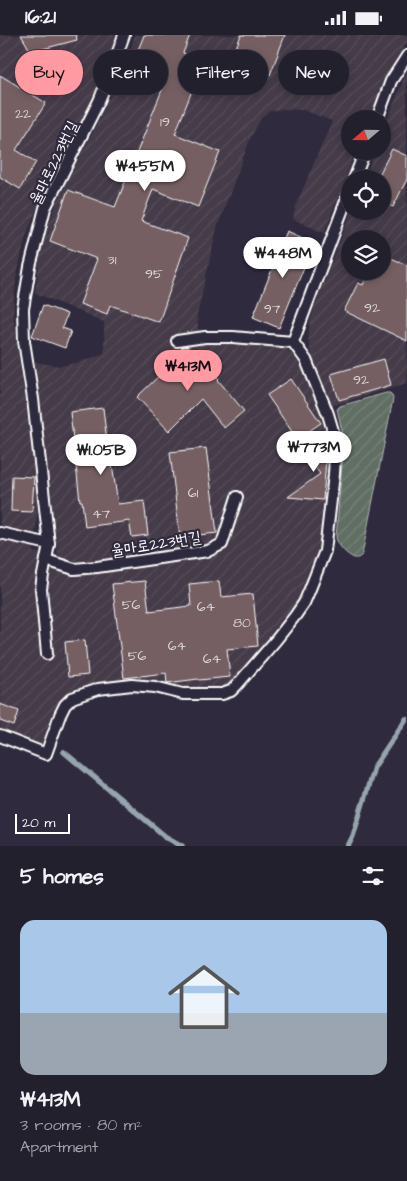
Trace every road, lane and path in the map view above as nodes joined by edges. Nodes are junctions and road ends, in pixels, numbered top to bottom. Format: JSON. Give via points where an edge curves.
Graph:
{"nodes":[{"id":1,"x":124,"y":35,"type":"edge"},
{"id":2,"x":407,"y":56,"type":"edge"},
{"id":3,"x":380,"y":110,"type":"edge"},
{"id":4,"x":341,"y":214,"type":"edge"},
{"id":5,"x":176,"y":341,"type":"dead end"},
{"id":6,"x":293,"y":342,"type":"junction"},
{"id":7,"x":237,"y":497,"type":"dead end"},
{"id":8,"x":0,"y":533,"type":"edge"},
{"id":9,"x":49,"y":544,"type":"junction"},
{"id":10,"x":46,"y":560,"type":"junction"},
{"id":11,"x":47,"y":654,"type":"dead end"},
{"id":12,"x":0,"y":736,"type":"edge"}],
"edges":[{"from":1,"to":9,"type":"lane","name":"율마로223번길","via":[[98,101],[45,208],[23,309],[24,341]]},
{"from":2,"to":3,"type":"lane","via":[[391,81]]},
{"from":4,"to":6,"type":"lane"},
{"from":5,"to":6,"type":"lane","via":[[233,337]]},
{"from":6,"to":12,"type":"lane","via":[[306,360],[336,441],[325,551],[304,603],[231,691],[183,694],[132,685],[98,689],[72,698],[65,705],[46,754]]},
{"from":7,"to":10,"type":"lane","name":"율마로223번길","via":[[222,544],[208,551],[74,569]]},
{"from":8,"to":9,"type":"lane"},
{"from":9,"to":10,"type":"lane","name":"율마로223번길"},
{"from":10,"to":11,"type":"lane","name":"율마로223번길","via":[[41,589]]}]}
